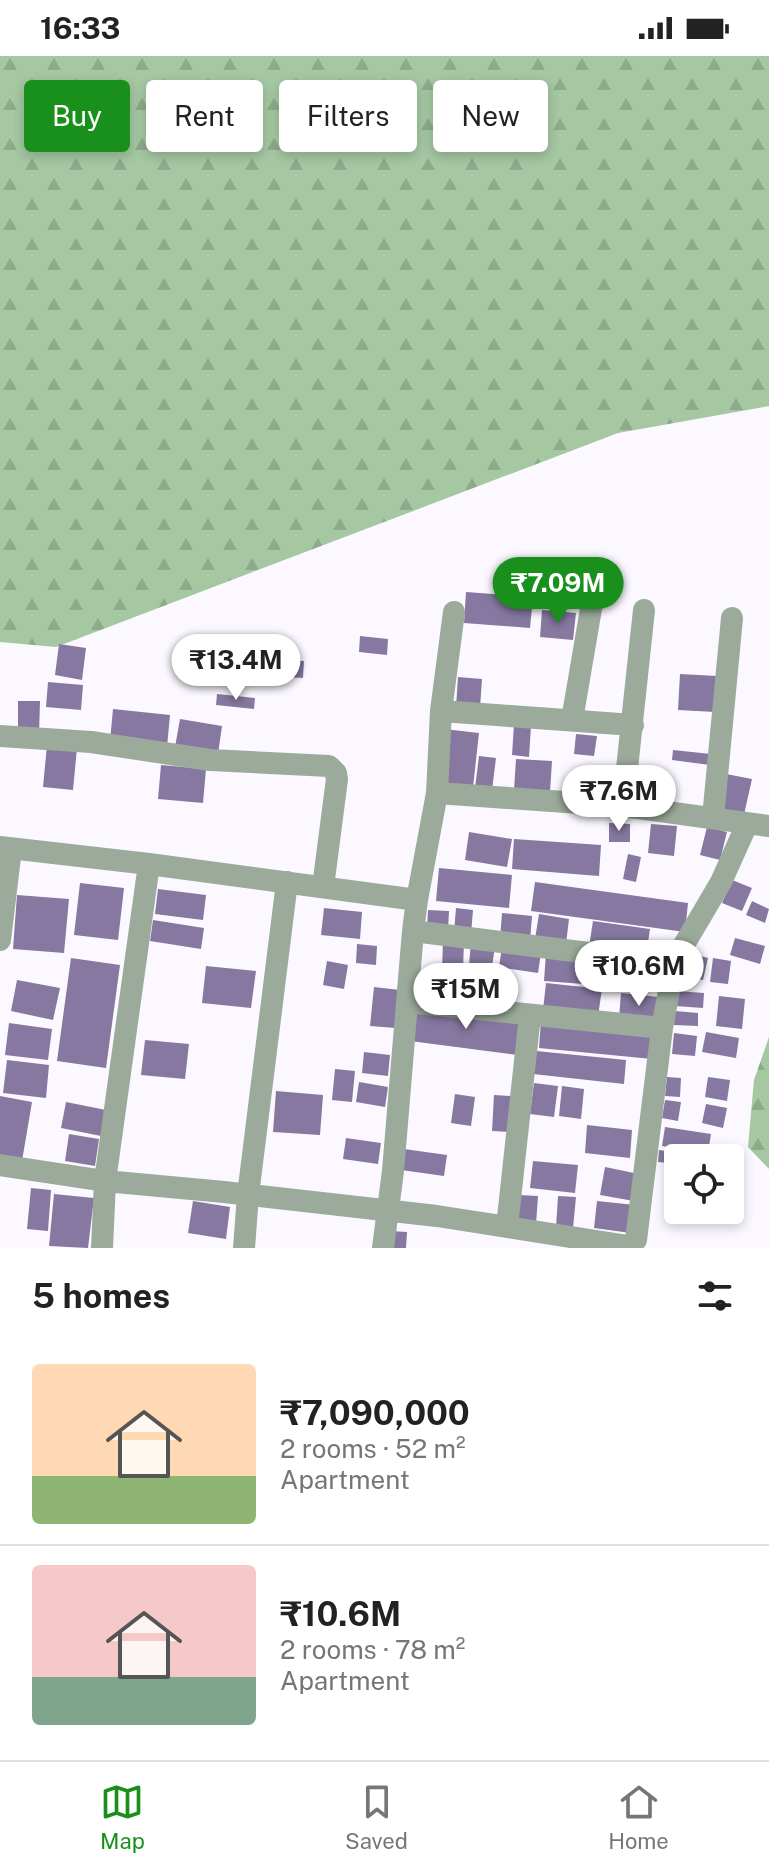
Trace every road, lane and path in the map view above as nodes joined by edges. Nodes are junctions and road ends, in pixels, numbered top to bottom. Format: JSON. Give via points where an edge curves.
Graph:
{"nodes":[{"id":1,"x":592,"y":603,"type":"dead end"},
{"id":2,"x":644,"y":610,"type":"dead end"},
{"id":3,"x":454,"y":612,"type":"dead end"},
{"id":4,"x":732,"y":618,"type":"dead end"},
{"id":5,"x":441,"y":711,"type":"junction"},
{"id":6,"x":572,"y":720,"type":"junction"},
{"id":7,"x":633,"y":725,"type":"junction"},
{"id":8,"x":0,"y":736,"type":"edge"},
{"id":9,"x":437,"y":793,"type":"junction"},
{"id":10,"x":623,"y":806,"type":"junction"},
{"id":11,"x":713,"y":818,"type":"junction"},
{"id":12,"x":758,"y":825,"type":"edge"},
{"id":13,"x":6,"y":848,"type":"edge"},
{"id":14,"x":149,"y":864,"type":"junction"},
{"id":15,"x":287,"y":882,"type":"junction"},
{"id":16,"x":323,"y":887,"type":"junction"},
{"id":17,"x":417,"y":900,"type":"junction"},
{"id":18,"x":413,"y":931,"type":"junction"},
{"id":19,"x":0,"y":940,"type":"edge"},
{"id":20,"x":677,"y":964,"type":"junction"},
{"id":21,"x":407,"y":1002,"type":"junction"},
{"id":22,"x":530,"y":1015,"type":"junction"},
{"id":23,"x":662,"y":1028,"type":"junction"},
{"id":24,"x":0,"y":1165,"type":"edge"},
{"id":25,"x":105,"y":1181,"type":"junction"},
{"id":26,"x":248,"y":1195,"type":"junction"},
{"id":27,"x":387,"y":1212,"type":"junction"},
{"id":28,"x":507,"y":1227,"type":"junction"},
{"id":29,"x":102,"y":1248,"type":"edge"},
{"id":30,"x":244,"y":1248,"type":"edge"},
{"id":31,"x":383,"y":1248,"type":"edge"}],
"edges":[{"from":1,"to":6,"type":"street"},
{"from":2,"to":7,"type":"street"},
{"from":3,"to":5,"type":"street"},
{"from":4,"to":11,"type":"street"},
{"from":5,"to":6,"type":"street"},
{"from":5,"to":9,"type":"street"},
{"from":6,"to":7,"type":"street"},
{"from":7,"to":10,"type":"street"},
{"from":8,"to":16,"type":"street","via":[[91,742],[210,760],[329,766],[337,779]]},
{"from":9,"to":10,"type":"street"},
{"from":9,"to":17,"type":"street"},
{"from":10,"to":11,"type":"street"},
{"from":11,"to":12,"type":"street"},
{"from":12,"to":20,"type":"street"},
{"from":13,"to":14,"type":"street"},
{"from":13,"to":19,"type":"street"},
{"from":14,"to":15,"type":"street"},
{"from":14,"to":25,"type":"street"},
{"from":15,"to":16,"type":"street"},
{"from":15,"to":26,"type":"street"},
{"from":16,"to":17,"type":"street"},
{"from":17,"to":18,"type":"street"},
{"from":18,"to":20,"type":"street"},
{"from":18,"to":21,"type":"street"},
{"from":20,"to":23,"type":"street"},
{"from":21,"to":22,"type":"street"},
{"from":21,"to":27,"type":"street"},
{"from":22,"to":23,"type":"street"},
{"from":22,"to":28,"type":"street"},
{"from":23,"to":28,"type":"street","via":[[636,1240],[628,1246]]},
{"from":24,"to":25,"type":"street"},
{"from":25,"to":26,"type":"street"},
{"from":25,"to":29,"type":"street"},
{"from":26,"to":27,"type":"street"},
{"from":26,"to":30,"type":"street"},
{"from":27,"to":28,"type":"street"},
{"from":27,"to":31,"type":"street"}]}
